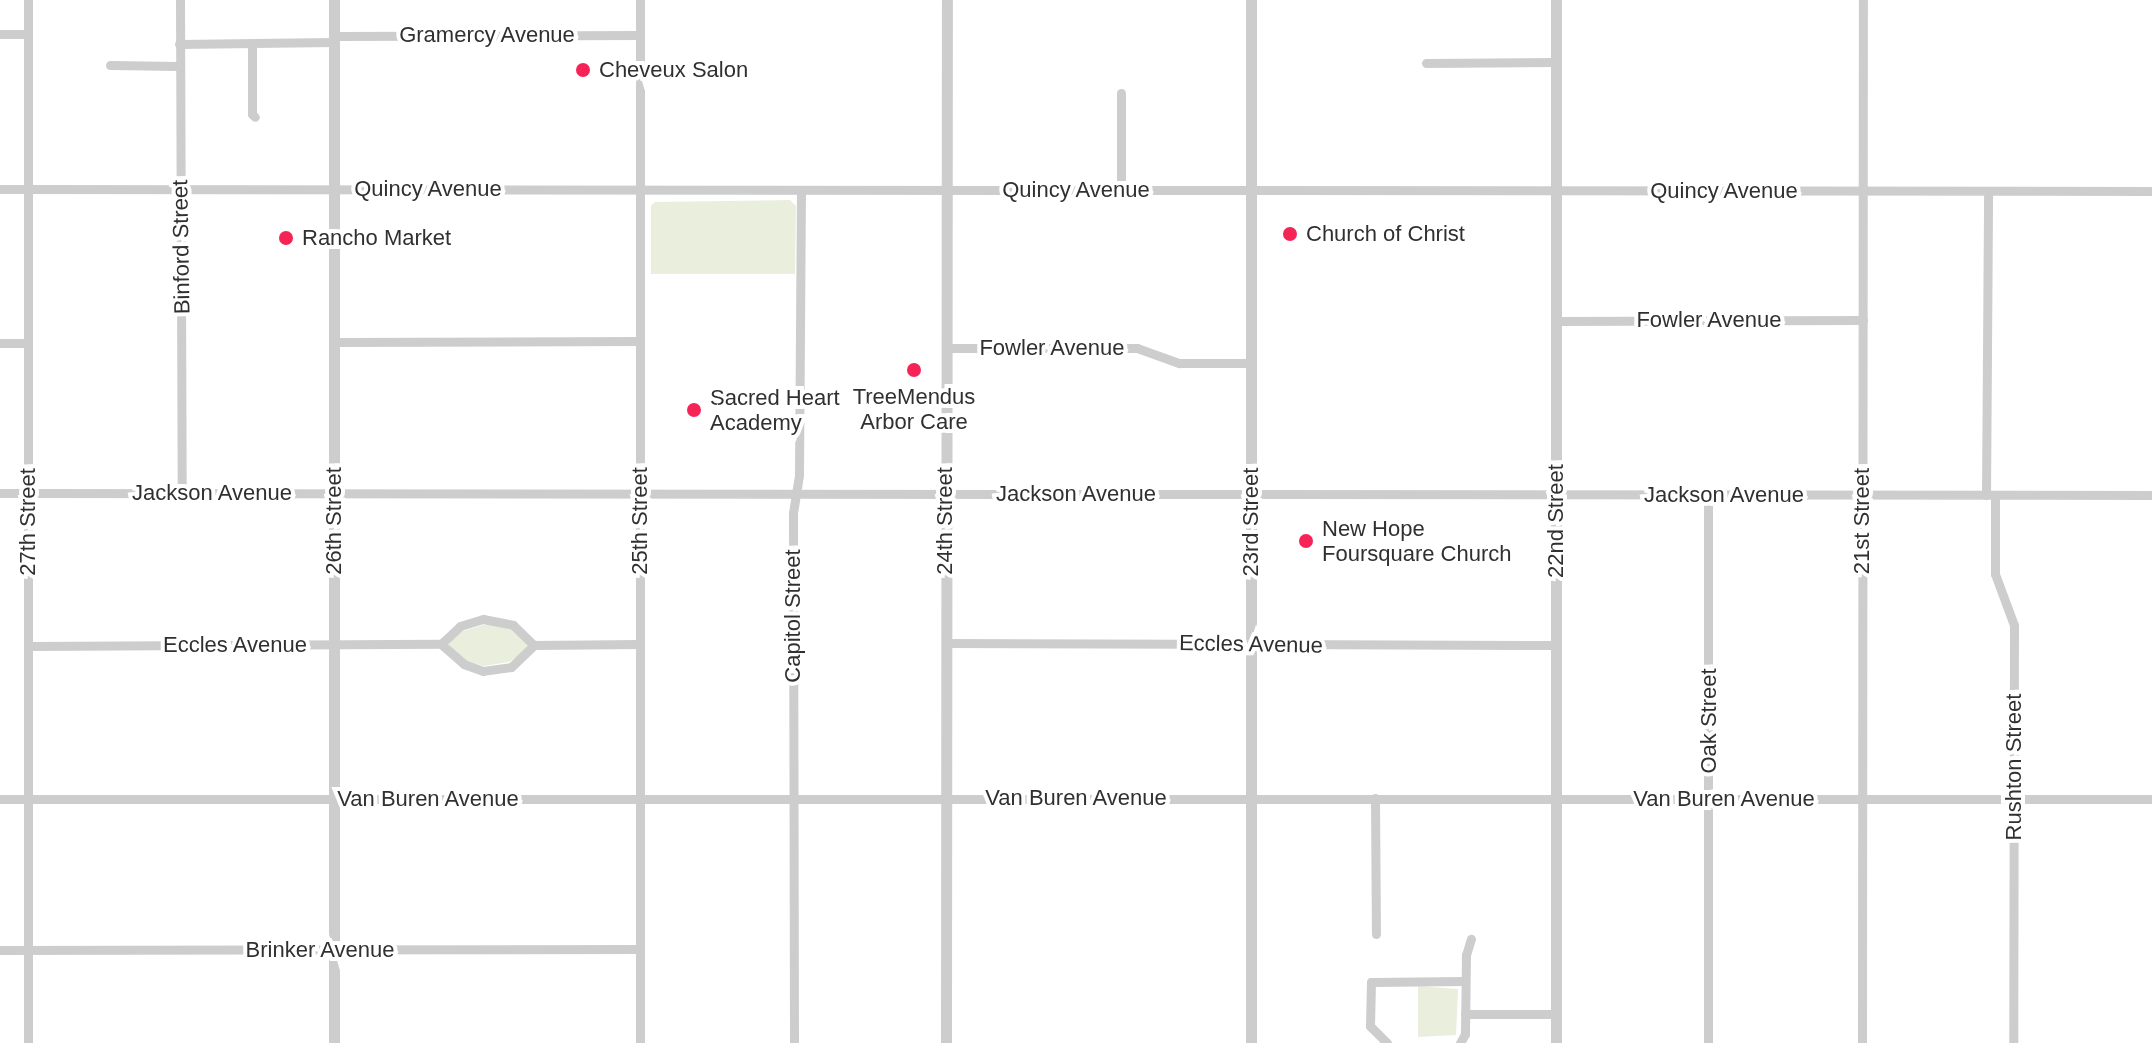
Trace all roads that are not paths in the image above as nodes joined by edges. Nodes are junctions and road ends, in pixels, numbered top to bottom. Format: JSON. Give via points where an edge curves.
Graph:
{"nodes":[{"id":1,"x":28,"y":0,"type":"edge"},
{"id":2,"x":180,"y":0,"type":"edge"},
{"id":3,"x":334,"y":0,"type":"edge"},
{"id":4,"x":640,"y":0,"type":"edge"},
{"id":5,"x":947,"y":0,"type":"edge"},
{"id":6,"x":1251,"y":0,"type":"edge"},
{"id":7,"x":1556,"y":0,"type":"edge"},
{"id":8,"x":1863,"y":0,"type":"edge"},
{"id":9,"x":0,"y":34,"type":"edge"},
{"id":10,"x":28,"y":34,"type":"junction"},
{"id":11,"x":640,"y":35,"type":"junction"},
{"id":12,"x":334,"y":39,"type":"junction"},
{"id":13,"x":179,"y":44,"type":"junction"},
{"id":14,"x":252,"y":44,"type":"junction"},
{"id":15,"x":1556,"y":62,"type":"junction"},
{"id":16,"x":1426,"y":63,"type":"dead end"},
{"id":17,"x":110,"y":65,"type":"dead end"},
{"id":18,"x":179,"y":66,"type":"junction"},
{"id":19,"x":1121,"y":93,"type":"dead end"},
{"id":20,"x":255,"y":117,"type":"dead end"},
{"id":21,"x":0,"y":189,"type":"edge"},
{"id":22,"x":28,"y":189,"type":"junction"},
{"id":23,"x":181,"y":189,"type":"junction"},
{"id":24,"x":334,"y":189,"type":"junction"},
{"id":25,"x":640,"y":190,"type":"junction"},
{"id":26,"x":801,"y":190,"type":"junction"},
{"id":27,"x":946,"y":190,"type":"junction"},
{"id":28,"x":1121,"y":190,"type":"junction"},
{"id":29,"x":1251,"y":190,"type":"junction"},
{"id":30,"x":1556,"y":191,"type":"junction"},
{"id":31,"x":1863,"y":191,"type":"junction"},
{"id":32,"x":1988,"y":191,"type":"junction"},
{"id":33,"x":2152,"y":191,"type":"edge"},
{"id":34,"x":1863,"y":320,"type":"junction"},
{"id":35,"x":1556,"y":321,"type":"junction"},
{"id":36,"x":640,"y":341,"type":"junction"},
{"id":37,"x":334,"y":342,"type":"junction"},
{"id":38,"x":0,"y":343,"type":"edge"},
{"id":39,"x":28,"y":343,"type":"junction"},
{"id":40,"x":946,"y":348,"type":"junction"},
{"id":41,"x":1251,"y":363,"type":"junction"},
{"id":42,"x":1251,"y":492,"type":"junction"},
{"id":43,"x":0,"y":493,"type":"edge"},
{"id":44,"x":28,"y":493,"type":"junction"},
{"id":45,"x":182,"y":493,"type":"junction"},
{"id":46,"x":334,"y":493,"type":"junction"},
{"id":47,"x":1557,"y":493,"type":"junction"},
{"id":48,"x":640,"y":495,"type":"junction"},
{"id":49,"x":797,"y":495,"type":"junction"},
{"id":50,"x":945,"y":495,"type":"junction"},
{"id":51,"x":1708,"y":495,"type":"junction"},
{"id":52,"x":1862,"y":495,"type":"junction"},
{"id":53,"x":1990,"y":495,"type":"junction"},
{"id":54,"x":2152,"y":495,"type":"edge"},
{"id":55,"x":946,"y":643,"type":"junction"},
{"id":56,"x":441,"y":644,"type":"junction"},
{"id":57,"x":640,"y":644,"type":"junction"},
{"id":58,"x":334,"y":645,"type":"junction"},
{"id":59,"x":534,"y":645,"type":"junction"},
{"id":60,"x":1251,"y":645,"type":"junction"},
{"id":61,"x":1556,"y":645,"type":"junction"},
{"id":62,"x":28,"y":646,"type":"junction"},
{"id":63,"x":793,"y":796,"type":"junction"},
{"id":64,"x":1252,"y":797,"type":"junction"},
{"id":65,"x":1375,"y":798,"type":"junction"},
{"id":66,"x":1709,"y":798,"type":"junction"},
{"id":67,"x":1862,"y":798,"type":"junction"},
{"id":68,"x":0,"y":799,"type":"edge"},
{"id":69,"x":28,"y":799,"type":"junction"},
{"id":70,"x":334,"y":799,"type":"junction"},
{"id":71,"x":640,"y":799,"type":"junction"},
{"id":72,"x":946,"y":799,"type":"junction"},
{"id":73,"x":1556,"y":799,"type":"junction"},
{"id":74,"x":2014,"y":799,"type":"junction"},
{"id":75,"x":2152,"y":799,"type":"edge"},
{"id":76,"x":1376,"y":934,"type":"dead end"},
{"id":77,"x":1471,"y":939,"type":"dead end"},
{"id":78,"x":640,"y":949,"type":"junction"},
{"id":79,"x":0,"y":950,"type":"edge"},
{"id":80,"x":28,"y":950,"type":"junction"},
{"id":81,"x":334,"y":950,"type":"junction"},
{"id":82,"x":1465,"y":981,"type":"junction"},
{"id":83,"x":1465,"y":1014,"type":"junction"},
{"id":84,"x":1556,"y":1014,"type":"junction"},
{"id":85,"x":28,"y":1043,"type":"edge"},
{"id":86,"x":334,"y":1043,"type":"edge"},
{"id":87,"x":640,"y":1043,"type":"edge"},
{"id":88,"x":794,"y":1043,"type":"edge"},
{"id":89,"x":946,"y":1043,"type":"edge"},
{"id":90,"x":1251,"y":1043,"type":"edge"},
{"id":91,"x":1387,"y":1043,"type":"edge"},
{"id":92,"x":1460,"y":1043,"type":"edge"},
{"id":93,"x":1556,"y":1043,"type":"edge"},
{"id":94,"x":1708,"y":1043,"type":"edge"},
{"id":95,"x":1862,"y":1043,"type":"edge"},
{"id":96,"x":2013,"y":1043,"type":"edge"}],
"edges":[{"from":1,"to":10,"type":"street","name":"27th Street"},
{"from":2,"to":13,"type":"street","name":"Binford Street"},
{"from":3,"to":12,"type":"street","name":"26th Street"},
{"from":4,"to":11,"type":"street","name":"25th Street"},
{"from":5,"to":27,"type":"street","name":"24th Street"},
{"from":6,"to":29,"type":"street","name":"23rd Street"},
{"from":7,"to":15,"type":"street","name":"22nd Street"},
{"from":8,"to":31,"type":"street","name":"21st Street"},
{"from":9,"to":10,"type":"street"},
{"from":10,"to":22,"type":"street","name":"27th Street"},
{"from":11,"to":12,"type":"street","name":"Gramercy Avenue"},
{"from":11,"to":25,"type":"street","name":"25th Street"},
{"from":12,"to":14,"type":"street","name":"Gramercy Avenue"},
{"from":12,"to":24,"type":"street","name":"26th Street"},
{"from":13,"to":14,"type":"street","name":"Gramercy Avenue"},
{"from":13,"to":18,"type":"street","name":"Binford Street"},
{"from":14,"to":20,"type":"street"},
{"from":15,"to":16,"type":"street"},
{"from":15,"to":30,"type":"street","name":"22nd Street"},
{"from":17,"to":18,"type":"street"},
{"from":18,"to":23,"type":"street","name":"Binford Street"},
{"from":19,"to":28,"type":"street"},
{"from":21,"to":22,"type":"street","name":"Quincy Avenue"},
{"from":22,"to":23,"type":"street","name":"Quincy Avenue"},
{"from":22,"to":39,"type":"street","name":"27th Street"},
{"from":23,"to":24,"type":"street","name":"Quincy Avenue"},
{"from":23,"to":45,"type":"street","name":"Binford Street"},
{"from":24,"to":25,"type":"street","name":"Quincy Avenue"},
{"from":24,"to":37,"type":"street","name":"26th Street"},
{"from":25,"to":26,"type":"street","name":"Quincy Avenue"},
{"from":25,"to":36,"type":"street","name":"25th Street"},
{"from":26,"to":27,"type":"street","name":"Quincy Avenue"},
{"from":26,"to":49,"type":"street","name":"Capitol Street"},
{"from":27,"to":28,"type":"street","name":"Quincy Avenue"},
{"from":27,"to":40,"type":"street","name":"24th Street"},
{"from":28,"to":29,"type":"street","name":"Quincy Avenue"},
{"from":29,"to":30,"type":"street","name":"Quincy Avenue"},
{"from":29,"to":41,"type":"street","name":"23rd Street"},
{"from":30,"to":31,"type":"street","name":"Quincy Avenue"},
{"from":30,"to":35,"type":"street","name":"22nd Street"},
{"from":31,"to":32,"type":"street","name":"Quincy Avenue"},
{"from":31,"to":34,"type":"street","name":"21st Street"},
{"from":32,"to":33,"type":"street","name":"Quincy Avenue"},
{"from":32,"to":53,"type":"street","name":"Rushton Street"},
{"from":34,"to":35,"type":"street","name":"Fowler Avenue"},
{"from":34,"to":52,"type":"street","name":"21st Street"},
{"from":35,"to":47,"type":"street","name":"22nd Street"},
{"from":36,"to":37,"type":"street"},
{"from":36,"to":48,"type":"street","name":"25th Street"},
{"from":37,"to":46,"type":"street","name":"26th Street"},
{"from":38,"to":39,"type":"street"},
{"from":39,"to":44,"type":"street","name":"27th Street"},
{"from":40,"to":41,"type":"street","name":"Fowler Avenue","via":[[1137,348],[1179,363]]},
{"from":40,"to":50,"type":"street","name":"24th Street"},
{"from":41,"to":42,"type":"street","name":"23rd Street"},
{"from":42,"to":47,"type":"street","name":"Jackson Avenue"},
{"from":42,"to":50,"type":"street","name":"Jackson Avenue"},
{"from":42,"to":60,"type":"street","name":"23rd Street"},
{"from":43,"to":44,"type":"street","name":"Jackson Avenue"},
{"from":44,"to":45,"type":"street","name":"Jackson Avenue"},
{"from":44,"to":62,"type":"street","name":"27th Street"},
{"from":45,"to":46,"type":"street","name":"Jackson Avenue"},
{"from":46,"to":48,"type":"street","name":"Jackson Avenue"},
{"from":46,"to":58,"type":"street","name":"26th Street"},
{"from":47,"to":51,"type":"street","name":"Jackson Avenue"},
{"from":47,"to":61,"type":"street","name":"22nd Street"},
{"from":48,"to":49,"type":"street","name":"Jackson Avenue"},
{"from":48,"to":57,"type":"street","name":"25th Street"},
{"from":49,"to":50,"type":"street","name":"Jackson Avenue"},
{"from":49,"to":63,"type":"street","name":"Capitol Street"},
{"from":50,"to":55,"type":"street","name":"24th Street"},
{"from":51,"to":52,"type":"street","name":"Jackson Avenue"},
{"from":51,"to":66,"type":"street","name":"Oak Street"},
{"from":52,"to":53,"type":"street","name":"Jackson Avenue"},
{"from":52,"to":67,"type":"street","name":"21st Street"},
{"from":53,"to":54,"type":"street","name":"Jackson Avenue"},
{"from":53,"to":74,"type":"street","name":"Rushton Street","via":[[1995,574],[2014,625]]},
{"from":55,"to":60,"type":"street","name":"Eccles Avenue"},
{"from":55,"to":72,"type":"street","name":"24th Street"},
{"from":56,"to":58,"type":"street","name":"Eccles Avenue"},
{"from":56,"to":59,"type":"street","via":[[460,626],[483,619],[513,625]]},
{"from":56,"to":59,"type":"street","via":[[464,664],[483,671],[511,667]]},
{"from":57,"to":59,"type":"street"},
{"from":57,"to":71,"type":"street","name":"25th Street"},
{"from":58,"to":62,"type":"street","name":"Eccles Avenue"},
{"from":58,"to":70,"type":"street","name":"26th Street"},
{"from":60,"to":61,"type":"street","name":"Eccles Avenue"},
{"from":60,"to":64,"type":"street","name":"23rd Street"},
{"from":61,"to":73,"type":"street","name":"22nd Street"},
{"from":62,"to":69,"type":"street","name":"27th Street"},
{"from":63,"to":71,"type":"street","name":"Van Buren Avenue"},
{"from":63,"to":72,"type":"street","name":"Van Buren Avenue"},
{"from":63,"to":88,"type":"street","name":"Capitol Street"},
{"from":64,"to":65,"type":"street","name":"Van Buren Avenue"},
{"from":64,"to":72,"type":"street","name":"Van Buren Avenue"},
{"from":64,"to":90,"type":"street","name":"23rd Street"},
{"from":65,"to":73,"type":"street","name":"Van Buren Avenue"},
{"from":65,"to":76,"type":"street"},
{"from":66,"to":67,"type":"street","name":"Van Buren Avenue"},
{"from":66,"to":73,"type":"street","name":"Van Buren Avenue"},
{"from":66,"to":94,"type":"street","name":"Oak Street"},
{"from":67,"to":74,"type":"street","name":"Van Buren Avenue"},
{"from":67,"to":95,"type":"street","name":"21st Street"},
{"from":68,"to":69,"type":"street","name":"Van Buren Avenue"},
{"from":69,"to":70,"type":"street","name":"Van Buren Avenue"},
{"from":69,"to":80,"type":"street","name":"27th Street"},
{"from":70,"to":71,"type":"street","name":"Van Buren Avenue"},
{"from":70,"to":81,"type":"street","name":"26th Street"},
{"from":71,"to":78,"type":"street","name":"25th Street"},
{"from":72,"to":89,"type":"street","name":"24th Street"},
{"from":73,"to":84,"type":"street","name":"22nd Street"},
{"from":74,"to":75,"type":"street","name":"Van Buren Avenue"},
{"from":74,"to":96,"type":"street","name":"Rushton Street"},
{"from":77,"to":82,"type":"street"},
{"from":78,"to":81,"type":"street","name":"Brinker Avenue"},
{"from":78,"to":87,"type":"street","name":"25th Street"},
{"from":79,"to":80,"type":"street","name":"Brinker Avenue"},
{"from":80,"to":81,"type":"street","name":"Brinker Avenue"},
{"from":80,"to":85,"type":"street","name":"27th Street"},
{"from":81,"to":86,"type":"street","name":"26th Street"},
{"from":82,"to":83,"type":"street"},
{"from":82,"to":91,"type":"street","via":[[1371,982],[1370,1026]]},
{"from":83,"to":84,"type":"street"},
{"from":83,"to":92,"type":"street"},
{"from":84,"to":93,"type":"street","name":"22nd Street"}]}
